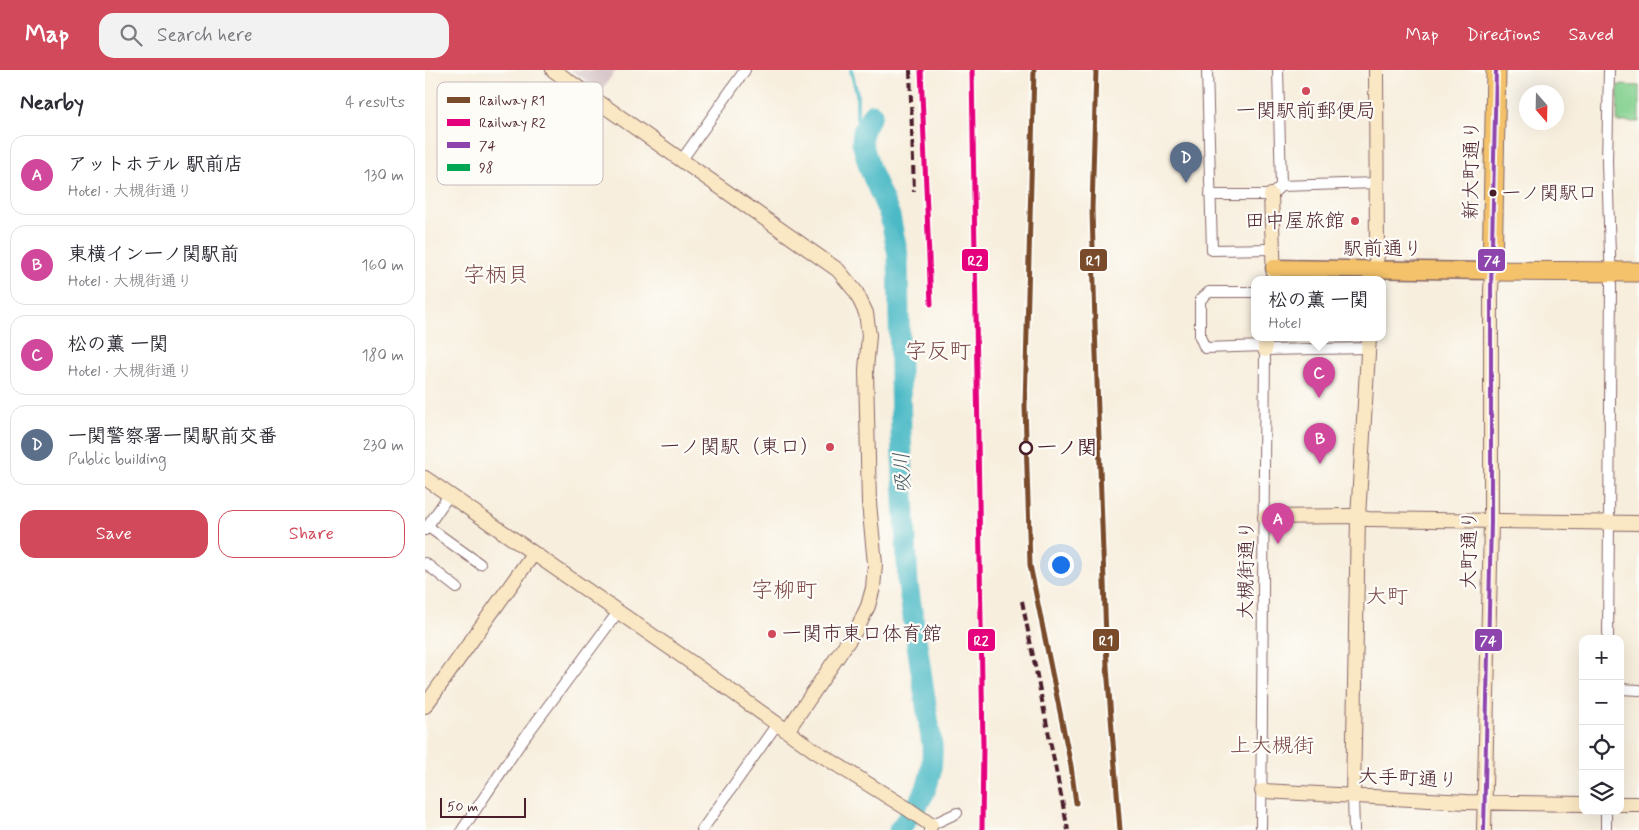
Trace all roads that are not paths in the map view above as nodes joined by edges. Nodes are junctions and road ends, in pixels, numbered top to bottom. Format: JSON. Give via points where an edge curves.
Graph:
{"nodes":[{"id":1,"x":553,"y":70,"type":"edge"},
{"id":2,"x":745,"y":70,"type":"edge"},
{"id":3,"x":1207,"y":70,"type":"edge"},
{"id":4,"x":1278,"y":70,"type":"edge"},
{"id":5,"x":1376,"y":70,"type":"edge"},
{"id":6,"x":1496,"y":70,"type":"edge"},
{"id":7,"x":1609,"y":70,"type":"edge"},
{"id":8,"x":570,"y":82,"type":"edge"},
{"id":9,"x":603,"y":106,"type":"edge"},
{"id":10,"x":681,"y":161,"type":"junction"},
{"id":11,"x":1376,"y":183,"type":"junction"},
{"id":12,"x":1276,"y":190,"type":"junction"},
{"id":13,"x":1210,"y":195,"type":"junction"},
{"id":14,"x":1272,"y":249,"type":"junction"},
{"id":15,"x":1493,"y":271,"type":"junction"},
{"id":16,"x":1611,"y":272,"type":"junction"},
{"id":17,"x":1639,"y":272,"type":"edge"},
{"id":18,"x":1274,"y":274,"type":"edge"},
{"id":19,"x":1373,"y":275,"type":"edge"},
{"id":20,"x":1251,"y":292,"type":"edge"},
{"id":21,"x":1369,"y":342,"type":"edge"},
{"id":22,"x":1265,"y":344,"type":"edge"},
{"id":23,"x":425,"y":478,"type":"edge"},
{"id":24,"x":449,"y":495,"type":"junction"},
{"id":25,"x":1265,"y":516,"type":"junction"},
{"id":26,"x":1358,"y":517,"type":"junction"},
{"id":27,"x":1491,"y":522,"type":"junction"},
{"id":28,"x":1608,"y":523,"type":"junction"},
{"id":29,"x":1639,"y":523,"type":"edge"},
{"id":30,"x":426,"y":528,"type":"edge"},
{"id":31,"x":533,"y":554,"type":"junction"},
{"id":32,"x":425,"y":563,"type":"edge"},
{"id":33,"x":480,"y":564,"type":"dead end"},
{"id":34,"x":457,"y":588,"type":"dead end"},
{"id":35,"x":618,"y":612,"type":"junction"},
{"id":36,"x":1607,"y":635,"type":"edge"},
{"id":37,"x":1624,"y":689,"type":"edge"},
{"id":38,"x":1639,"y":690,"type":"edge"},
{"id":39,"x":425,"y":706,"type":"edge"},
{"id":40,"x":782,"y":727,"type":"junction"},
{"id":41,"x":1262,"y":791,"type":"junction"},
{"id":42,"x":1353,"y":796,"type":"junction"},
{"id":43,"x":1485,"y":803,"type":"junction"},
{"id":44,"x":1579,"y":804,"type":"edge"},
{"id":45,"x":1624,"y":804,"type":"edge"},
{"id":46,"x":1639,"y":804,"type":"edge"},
{"id":47,"x":957,"y":813,"type":"dead end"},
{"id":48,"x":1606,"y":815,"type":"edge"},
{"id":49,"x":927,"y":825,"type":"edge"},
{"id":50,"x":462,"y":830,"type":"edge"},
{"id":51,"x":702,"y":830,"type":"edge"},
{"id":52,"x":1261,"y":830,"type":"edge"},
{"id":53,"x":1354,"y":830,"type":"edge"},
{"id":54,"x":1484,"y":830,"type":"edge"},
{"id":55,"x":1606,"y":830,"type":"edge"}],
"edges":[{"from":1,"to":8,"type":"street"},
{"from":2,"to":10,"type":"street"},
{"from":3,"to":13,"type":"street"},
{"from":4,"to":12,"type":"street"},
{"from":5,"to":11,"type":"street"},
{"from":6,"to":15,"type":"highway","name":"新大町通り"},
{"from":7,"to":16,"type":"street","via":[[1607,162]]},
{"from":9,"to":10,"type":"street"},
{"from":10,"to":40,"type":"street","via":[[838,270],[856,292],[866,313],[869,335],[866,379],[869,503],[875,564],[873,588],[859,625]]},
{"from":11,"to":12,"type":"street"},
{"from":11,"to":19,"type":"street","via":[[1377,256]]},
{"from":12,"to":13,"type":"street"},
{"from":12,"to":14,"type":"street"},
{"from":13,"to":14,"type":"street","via":[[1212,250]]},
{"from":14,"to":18,"type":"street"},
{"from":15,"to":16,"type":"highway"},
{"from":15,"to":19,"type":"main road","name":"駅前通り"},
{"from":15,"to":27,"type":"street","name":"大町通り"},
{"from":16,"to":17,"type":"highway"},
{"from":16,"to":28,"type":"street"},
{"from":18,"to":19,"type":"main road","name":"駅前通り"},
{"from":20,"to":22,"type":"street","via":[[1209,292],[1200,300],[1201,337],[1205,348]]},
{"from":21,"to":22,"type":"street"},
{"from":21,"to":26,"type":"street"},
{"from":22,"to":25,"type":"street","name":"大槻街通り"},
{"from":23,"to":24,"type":"street"},
{"from":24,"to":30,"type":"street"},
{"from":24,"to":31,"type":"street"},
{"from":25,"to":26,"type":"street"},
{"from":25,"to":41,"type":"street","name":"大槻街通り"},
{"from":26,"to":27,"type":"street"},
{"from":26,"to":42,"type":"street"},
{"from":27,"to":28,"type":"street"},
{"from":27,"to":43,"type":"street","name":"大町通り"},
{"from":28,"to":29,"type":"street"},
{"from":28,"to":36,"type":"street"},
{"from":30,"to":33,"type":"street"},
{"from":31,"to":35,"type":"street"},
{"from":31,"to":39,"type":"street"},
{"from":32,"to":34,"type":"street"},
{"from":35,"to":40,"type":"street"},
{"from":35,"to":50,"type":"street","via":[[522,741]]},
{"from":37,"to":38,"type":"street"},
{"from":40,"to":49,"type":"street","via":[[815,752],[908,808]]},
{"from":40,"to":51,"type":"street"},
{"from":41,"to":42,"type":"street","name":"大手町通り"},
{"from":41,"to":52,"type":"street","name":"大槻街通り"},
{"from":42,"to":43,"type":"street","name":"大手町通り"},
{"from":42,"to":53,"type":"street"},
{"from":43,"to":44,"type":"street","name":"大手町通り"},
{"from":43,"to":54,"type":"street","name":"大町通り"},
{"from":45,"to":46,"type":"street"},
{"from":47,"to":49,"type":"street"},
{"from":48,"to":55,"type":"street"}]}
